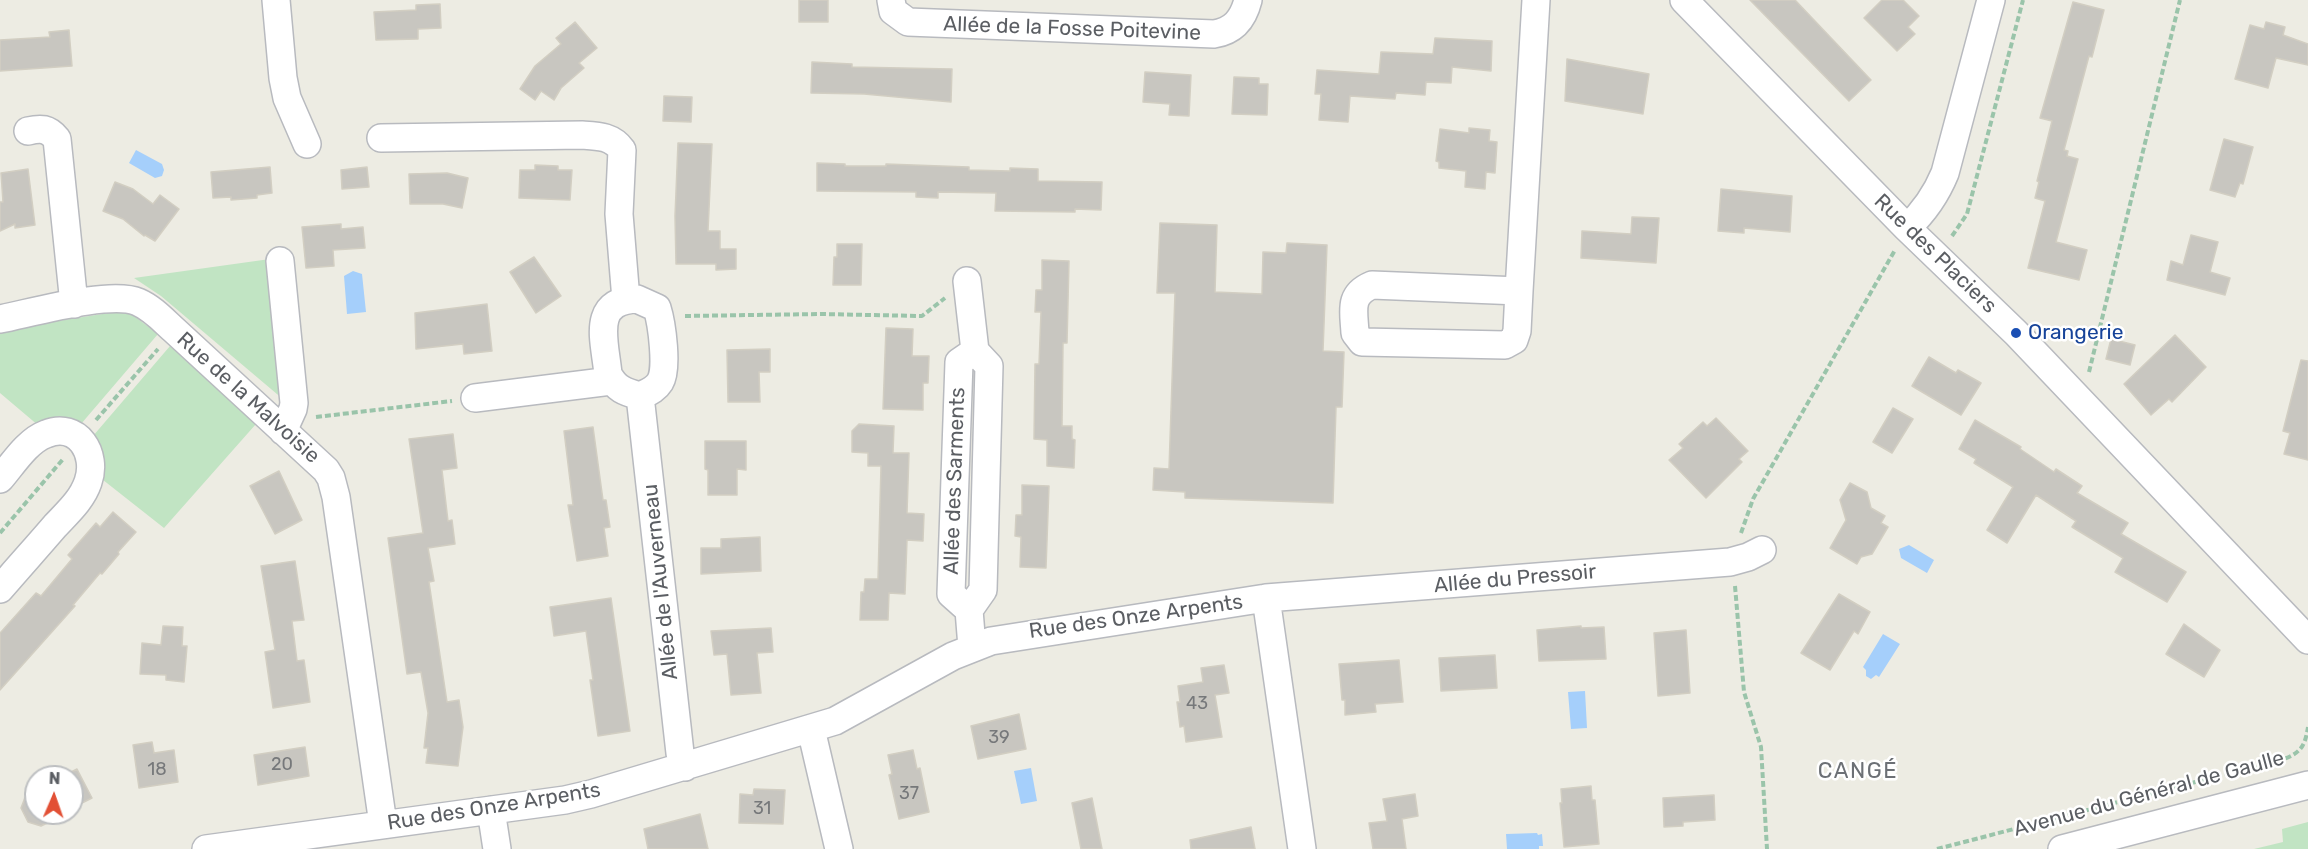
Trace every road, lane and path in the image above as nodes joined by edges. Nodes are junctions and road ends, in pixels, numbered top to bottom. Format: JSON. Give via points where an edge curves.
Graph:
{"nodes":[{"id":1,"x":276,"y":0,"type":"edge"},
{"id":2,"x":891,"y":0,"type":"edge"},
{"id":3,"x":1248,"y":0,"type":"edge"},
{"id":4,"x":1536,"y":0,"type":"edge"},
{"id":5,"x":1684,"y":0,"type":"edge"},
{"id":6,"x":1992,"y":0,"type":"edge"},
{"id":7,"x":2023,"y":0,"type":"edge"},
{"id":8,"x":2180,"y":0,"type":"edge"},
{"id":9,"x":28,"y":131,"type":"dead end"},
{"id":10,"x":381,"y":138,"type":"dead end"},
{"id":11,"x":307,"y":144,"type":"dead end"},
{"id":12,"x":1907,"y":228,"type":"junction"},
{"id":13,"x":280,"y":261,"type":"dead end"},
{"id":14,"x":1949,"y":267,"type":"junction"},
{"id":15,"x":967,"y":281,"type":"joint"},
{"id":16,"x":1519,"y":291,"type":"junction"},
{"id":17,"x":626,"y":300,"type":"junction"},
{"id":18,"x":74,"y":304,"type":"junction"},
{"id":19,"x":0,"y":319,"type":"edge"},
{"id":20,"x":660,"y":319,"type":"junction"},
{"id":21,"x":611,"y":381,"type":"junction"},
{"id":22,"x":2074,"y":394,"type":"junction"},
{"id":23,"x":640,"y":396,"type":"junction"},
{"id":24,"x":475,"y":398,"type":"joint"},
{"id":25,"x":283,"y":431,"type":"junction"},
{"id":26,"x":0,"y":479,"type":"edge"},
{"id":27,"x":1762,"y":550,"type":"dead end"},
{"id":28,"x":1730,"y":562,"type":"junction"},
{"id":29,"x":0,"y":589,"type":"edge"},
{"id":30,"x":1266,"y":598,"type":"junction"},
{"id":31,"x":2308,"y":640,"type":"edge"},
{"id":32,"x":972,"y":648,"type":"junction"},
{"id":33,"x":2308,"y":727,"type":"edge"},
{"id":34,"x":811,"y":729,"type":"junction"},
{"id":35,"x":685,"y":767,"type":"junction"},
{"id":36,"x":2308,"y":785,"type":"edge"},
{"id":37,"x":491,"y":810,"type":"junction"},
{"id":38,"x":383,"y":824,"type":"junction"},
{"id":39,"x":206,"y":849,"type":"edge"},
{"id":40,"x":497,"y":849,"type":"edge"},
{"id":41,"x":839,"y":849,"type":"edge"},
{"id":42,"x":1302,"y":849,"type":"edge"},
{"id":43,"x":1767,"y":849,"type":"edge"},
{"id":44,"x":1937,"y":849,"type":"edge"},
{"id":45,"x":2062,"y":849,"type":"edge"}],
"edges":[{"from":1,"to":11,"type":"street","via":[[287,98]]},
{"from":2,"to":3,"type":"street","name":"Allée de la Fosse Poitevine","via":[[894,11],[908,22],[1214,34],[1227,32],[1240,21]]},
{"from":4,"to":16,"type":"street"},
{"from":5,"to":12,"type":"street","name":"Rue des Placiers"},
{"from":6,"to":12,"type":"street","via":[[1945,173],[1936,194]]},
{"from":7,"to":14,"type":"path","via":[[1967,214],[1952,235],[1959,255]]},
{"from":8,"to":22,"type":"path","via":[[2087,380]]},
{"from":9,"to":18,"type":"street","via":[[51,131],[57,139]]},
{"from":10,"to":17,"type":"street","via":[[582,135],[607,137],[616,142],[622,150],[620,214]]},
{"from":12,"to":14,"type":"street","name":"Rue des Placiers"},
{"from":12,"to":28,"type":"path","via":[[1753,499]]},
{"from":13,"to":25,"type":"street","via":[[294,403]]},
{"from":14,"to":22,"type":"street","name":"Rue des Placiers"},
{"from":15,"to":20,"type":"path","via":[[922,316],[820,314]]},
{"from":15,"to":32,"type":"street","name":"Allée des Sarments","via":[[975,351],[989,366],[983,591],[969,610]]},
{"from":16,"to":16,"type":"street","via":[[1517,331],[1514,340],[1505,345],[1362,342],[1354,333],[1354,301],[1357,293],[1372,285]]},
{"from":17,"to":20,"type":"street","via":[[648,302],[657,308]]},
{"from":17,"to":21,"type":"street","via":[[608,309],[604,317]]},
{"from":18,"to":19,"type":"street","name":"Rue de la Malvoisie"},
{"from":18,"to":25,"type":"street","name":"Rue de la Malvoisie","via":[[126,298],[149,308]]},
{"from":20,"to":23,"type":"street","via":[[664,372],[654,389]]},
{"from":21,"to":23,"type":"street","via":[[617,388]]},
{"from":21,"to":24,"type":"street"},
{"from":22,"to":31,"type":"street","name":"Rue des Placiers"},
{"from":23,"to":35,"type":"street","name":"Allée de l'Auverneau","via":[[680,753]]},
{"from":24,"to":25,"type":"path","via":[[304,418]]},
{"from":25,"to":38,"type":"street","name":"Rue de la Malvoisie","via":[[331,478]]},
{"from":26,"to":29,"type":"street","via":[[24,450],[44,434],[59,430],[80,438],[91,458],[92,471],[80,498]]},
{"from":27,"to":28,"type":"street","name":"Allée du Pressoir"},
{"from":28,"to":30,"type":"street","name":"Allée du Pressoir"},
{"from":28,"to":43,"type":"path","via":[[1744,692],[1761,747]]},
{"from":30,"to":32,"type":"street","name":"Rue des Onze Arpents","via":[[1014,636]]},
{"from":30,"to":42,"type":"street","name":"Rue des Onze Arpents"},
{"from":32,"to":34,"type":"street","name":"Rue des Onze Arpents","via":[[846,715]]},
{"from":33,"to":44,"type":"path","name":"Avenue du Général de Gaulle","via":[[2305,744],[2284,759]]},
{"from":34,"to":35,"type":"street","name":"Rue des Onze Arpents"},
{"from":34,"to":41,"type":"street"},
{"from":35,"to":37,"type":"street","name":"Rue des Onze Arpents","via":[[566,800]]},
{"from":36,"to":45,"type":"street","name":"Avenue du Général de Gaulle"},
{"from":37,"to":38,"type":"street","name":"Rue des Onze Arpents"},
{"from":37,"to":40,"type":"street"},
{"from":38,"to":39,"type":"street","name":"Rue des Onze Arpents"}]}
